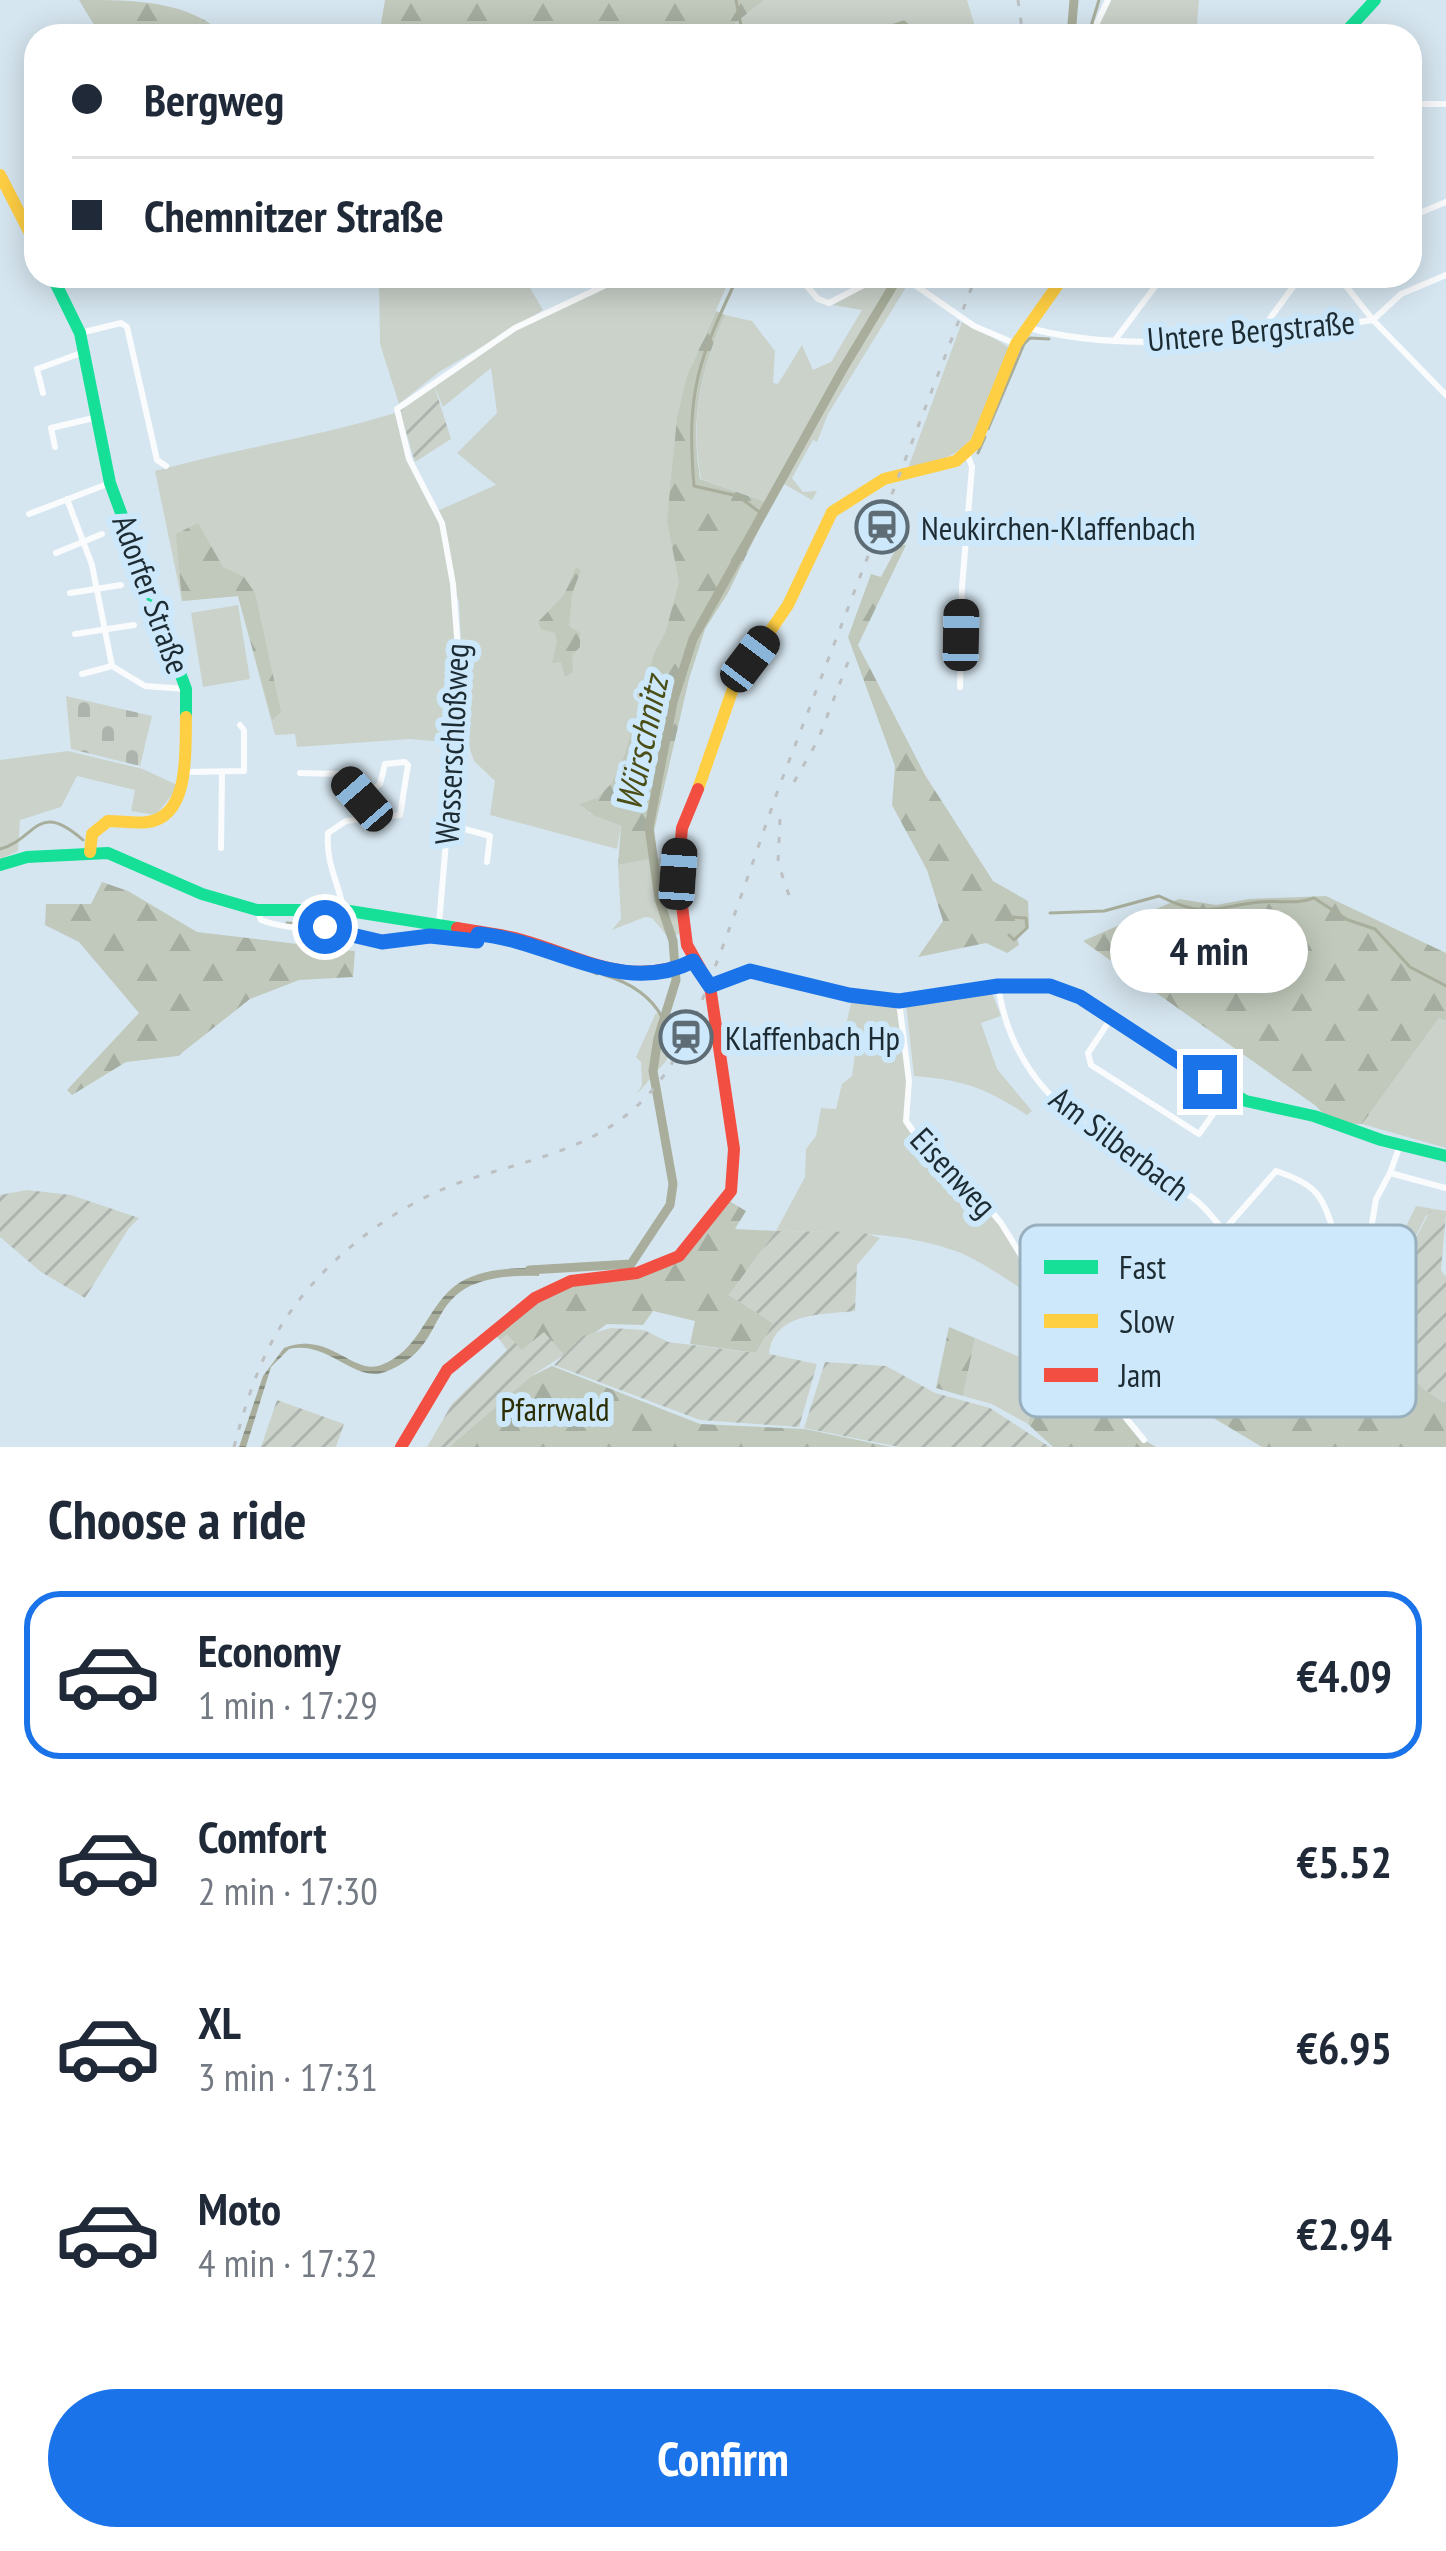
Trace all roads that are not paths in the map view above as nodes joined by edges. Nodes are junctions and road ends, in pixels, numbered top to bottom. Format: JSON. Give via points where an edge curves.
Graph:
{"nodes":[{"id":1,"x":1375,"y":0,"type":"edge"},
{"id":2,"x":1353,"y":24,"type":"edge"},
{"id":3,"x":0,"y":175,"type":"edge"},
{"id":4,"x":24,"y":222,"type":"edge"},
{"id":5,"x":58,"y":288,"type":"edge"},
{"id":6,"x":600,"y":288,"type":"edge"},
{"id":7,"x":808,"y":288,"type":"edge"},
{"id":8,"x":858,"y":288,"type":"edge"},
{"id":9,"x":919,"y":288,"type":"edge"},
{"id":10,"x":1055,"y":288,"type":"edge"},
{"id":11,"x":1154,"y":288,"type":"edge"},
{"id":12,"x":1292,"y":288,"type":"edge"},
{"id":13,"x":1348,"y":288,"type":"edge"},
{"id":14,"x":1415,"y":288,"type":"edge"},
{"id":15,"x":1373,"y":320,"type":"junction"},
{"id":16,"x":1026,"y":327,"type":"junction"},
{"id":17,"x":80,"y":333,"type":"junction"},
{"id":18,"x":1256,"y":337,"type":"junction"},
{"id":19,"x":1115,"y":340,"type":"junction"},
{"id":20,"x":1016,"y":344,"type":"junction"},
{"id":21,"x":84,"y":352,"type":"junction"},
{"id":22,"x":1445,"y":392,"type":"edge"},
{"id":23,"x":43,"y":393,"type":"dead end"},
{"id":24,"x":98,"y":417,"type":"junction"},
{"id":25,"x":55,"y":447,"type":"dead end"},
{"id":26,"x":967,"y":453,"type":"junction"},
{"id":27,"x":166,"y":466,"type":"dead end"},
{"id":28,"x":110,"y":483,"type":"junction"},
{"id":29,"x":67,"y":499,"type":"junction"},
{"id":30,"x":29,"y":514,"type":"dead end"},
{"id":31,"x":102,"y":535,"type":"dead end"},
{"id":32,"x":83,"y":542,"type":"junction"},
{"id":33,"x":56,"y":553,"type":"dead end"},
{"id":34,"x":121,"y":585,"type":"dead end"},
{"id":35,"x":97,"y":588,"type":"junction"},
{"id":36,"x":70,"y":592,"type":"dead end"},
{"id":37,"x":134,"y":625,"type":"dead end"},
{"id":38,"x":104,"y":629,"type":"junction"},
{"id":39,"x":75,"y":634,"type":"dead end"},
{"id":40,"x":112,"y":666,"type":"junction"},
{"id":41,"x":82,"y":674,"type":"dead end"},
{"id":42,"x":960,"y":687,"type":"dead end"},
{"id":43,"x":186,"y":689,"type":"junction"},
{"id":44,"x":240,"y":725,"type":"dead end"},
{"id":45,"x":185,"y":772,"type":"junction"},
{"id":46,"x":222,"y":772,"type":"junction"},
{"id":47,"x":299,"y":773,"type":"dead end"},
{"id":48,"x":362,"y":799,"type":"junction"},
{"id":49,"x":363,"y":818,"type":"junction"},
{"id":50,"x":450,"y":825,"type":"junction"},
{"id":51,"x":221,"y":848,"type":"dead end"},
{"id":52,"x":90,"y":852,"type":"junction"},
{"id":53,"x":488,"y":862,"type":"dead end"},
{"id":54,"x":0,"y":865,"type":"edge"},
{"id":55,"x":257,"y":910,"type":"junction"},
{"id":56,"x":344,"y":915,"type":"junction"},
{"id":57,"x":439,"y":924,"type":"junction"},
{"id":58,"x":322,"y":928,"type":"junction"},
{"id":59,"x":478,"y":934,"type":"junction"},
{"id":60,"x":680,"y":967,"type":"junction"},
{"id":61,"x":710,"y":986,"type":"junction"},
{"id":62,"x":998,"y":986,"type":"junction"},
{"id":63,"x":899,"y":1001,"type":"junction"},
{"id":64,"x":1112,"y":1017,"type":"junction"},
{"id":65,"x":1228,"y":1093,"type":"junction"},
{"id":66,"x":1400,"y":1145,"type":"junction"},
{"id":67,"x":1446,"y":1156,"type":"edge"},
{"id":68,"x":1390,"y":1173,"type":"junction"},
{"id":69,"x":1446,"y":1188,"type":"edge"},
{"id":70,"x":1221,"y":1225,"type":"edge"},
{"id":71,"x":1229,"y":1225,"type":"edge"},
{"id":72,"x":1333,"y":1225,"type":"edge"},
{"id":73,"x":1372,"y":1225,"type":"edge"},
{"id":74,"x":1020,"y":1254,"type":"edge"},
{"id":75,"x":1125,"y":1417,"type":"edge"},
{"id":76,"x":1144,"y":1440,"type":"dead end"},
{"id":77,"x":401,"y":1447,"type":"edge"}],
"edges":[{"from":1,"to":2,"type":"street"},
{"from":3,"to":4,"type":"street"},
{"from":5,"to":17,"type":"street","name":"Adorfer Straße"},
{"from":6,"to":50,"type":"street","name":"Wasserschloßweg","via":[[515,328],[397,409],[409,459],[442,523],[452,574],[460,677]]},
{"from":7,"to":8,"type":"street","via":[[829,303]]},
{"from":9,"to":20,"type":"street"},
{"from":10,"to":16,"type":"street"},
{"from":11,"to":19,"type":"street"},
{"from":12,"to":18,"type":"street"},
{"from":13,"to":15,"type":"street"},
{"from":14,"to":15,"type":"street"},
{"from":15,"to":18,"type":"street","name":"Untere Bergstraße"},
{"from":15,"to":22,"type":"street","name":"Untere Bergstraße"},
{"from":16,"to":19,"type":"street","name":"Untere Bergstraße"},
{"from":16,"to":20,"type":"street"},
{"from":17,"to":21,"type":"street","name":"Adorfer Straße"},
{"from":17,"to":27,"type":"street","via":[[127,327],[157,460]]},
{"from":18,"to":19,"type":"street","name":"Untere Bergstraße"},
{"from":20,"to":26,"type":"street"},
{"from":21,"to":23,"type":"street","via":[[37,368]]},
{"from":21,"to":24,"type":"street","name":"Adorfer Straße"},
{"from":24,"to":25,"type":"street","via":[[51,428]]},
{"from":24,"to":28,"type":"street","name":"Adorfer Straße"},
{"from":26,"to":42,"type":"street"},
{"from":26,"to":60,"type":"street","via":[[898,473],[842,503],[741,673],[681,836]]},
{"from":28,"to":29,"type":"street"},
{"from":28,"to":43,"type":"street","name":"Adorfer Straße"},
{"from":29,"to":30,"type":"street"},
{"from":29,"to":32,"type":"street"},
{"from":31,"to":32,"type":"street"},
{"from":32,"to":33,"type":"street"},
{"from":32,"to":35,"type":"street"},
{"from":34,"to":35,"type":"street"},
{"from":35,"to":36,"type":"street"},
{"from":35,"to":38,"type":"street"},
{"from":37,"to":38,"type":"street"},
{"from":38,"to":39,"type":"street"},
{"from":38,"to":40,"type":"street"},
{"from":40,"to":41,"type":"street"},
{"from":40,"to":43,"type":"street","via":[[145,686]]},
{"from":43,"to":45,"type":"street","name":"Adorfer Straße"},
{"from":44,"to":46,"type":"street","via":[[244,771]]},
{"from":45,"to":46,"type":"street"},
{"from":45,"to":52,"type":"street","via":[[160,818],[108,821],[92,834]]},
{"from":46,"to":51,"type":"street"},
{"from":47,"to":48,"type":"street","via":[[338,774]]},
{"from":48,"to":49,"type":"street"},
{"from":48,"to":49,"type":"street","via":[[380,784],[385,764],[408,766],[400,815]]},
{"from":49,"to":56,"type":"street","via":[[328,833],[328,869]]},
{"from":50,"to":53,"type":"street","via":[[490,836]]},
{"from":50,"to":57,"type":"street","name":"Wasserschloßweg"},
{"from":52,"to":54,"type":"street"},
{"from":52,"to":55,"type":"street"},
{"from":55,"to":56,"type":"street"},
{"from":55,"to":58,"type":"street","via":[[272,924]]},
{"from":56,"to":57,"type":"street"},
{"from":56,"to":58,"type":"street","via":[[337,927]]},
{"from":57,"to":59,"type":"street"},
{"from":58,"to":59,"type":"street","via":[[382,942],[477,941]]},
{"from":59,"to":60,"type":"street","via":[[522,940],[602,969]]},
{"from":60,"to":61,"type":"street"},
{"from":61,"to":63,"type":"street","via":[[750,971]]},
{"from":61,"to":77,"type":"street","via":[[734,1149],[730,1191],[673,1261],[555,1285],[447,1370]]},
{"from":62,"to":63,"type":"street"},
{"from":62,"to":64,"type":"street","via":[[1050,986]]},
{"from":62,"to":70,"type":"street","name":"Am Silberbach","via":[[1016,1054],[1059,1104]]},
{"from":63,"to":74,"type":"street","name":"Eisenweg","via":[[906,1120],[934,1162],[966,1181]]},
{"from":64,"to":65,"type":"street"},
{"from":64,"to":65,"type":"street","via":[[1088,1063],[1198,1134]]},
{"from":65,"to":66,"type":"street"},
{"from":66,"to":67,"type":"street"},
{"from":66,"to":68,"type":"street"},
{"from":68,"to":69,"type":"street"},
{"from":68,"to":73,"type":"street"},
{"from":71,"to":72,"type":"street","via":[[1276,1171],[1320,1194]]},
{"from":75,"to":76,"type":"street","name":"Eisenweg"}]}
